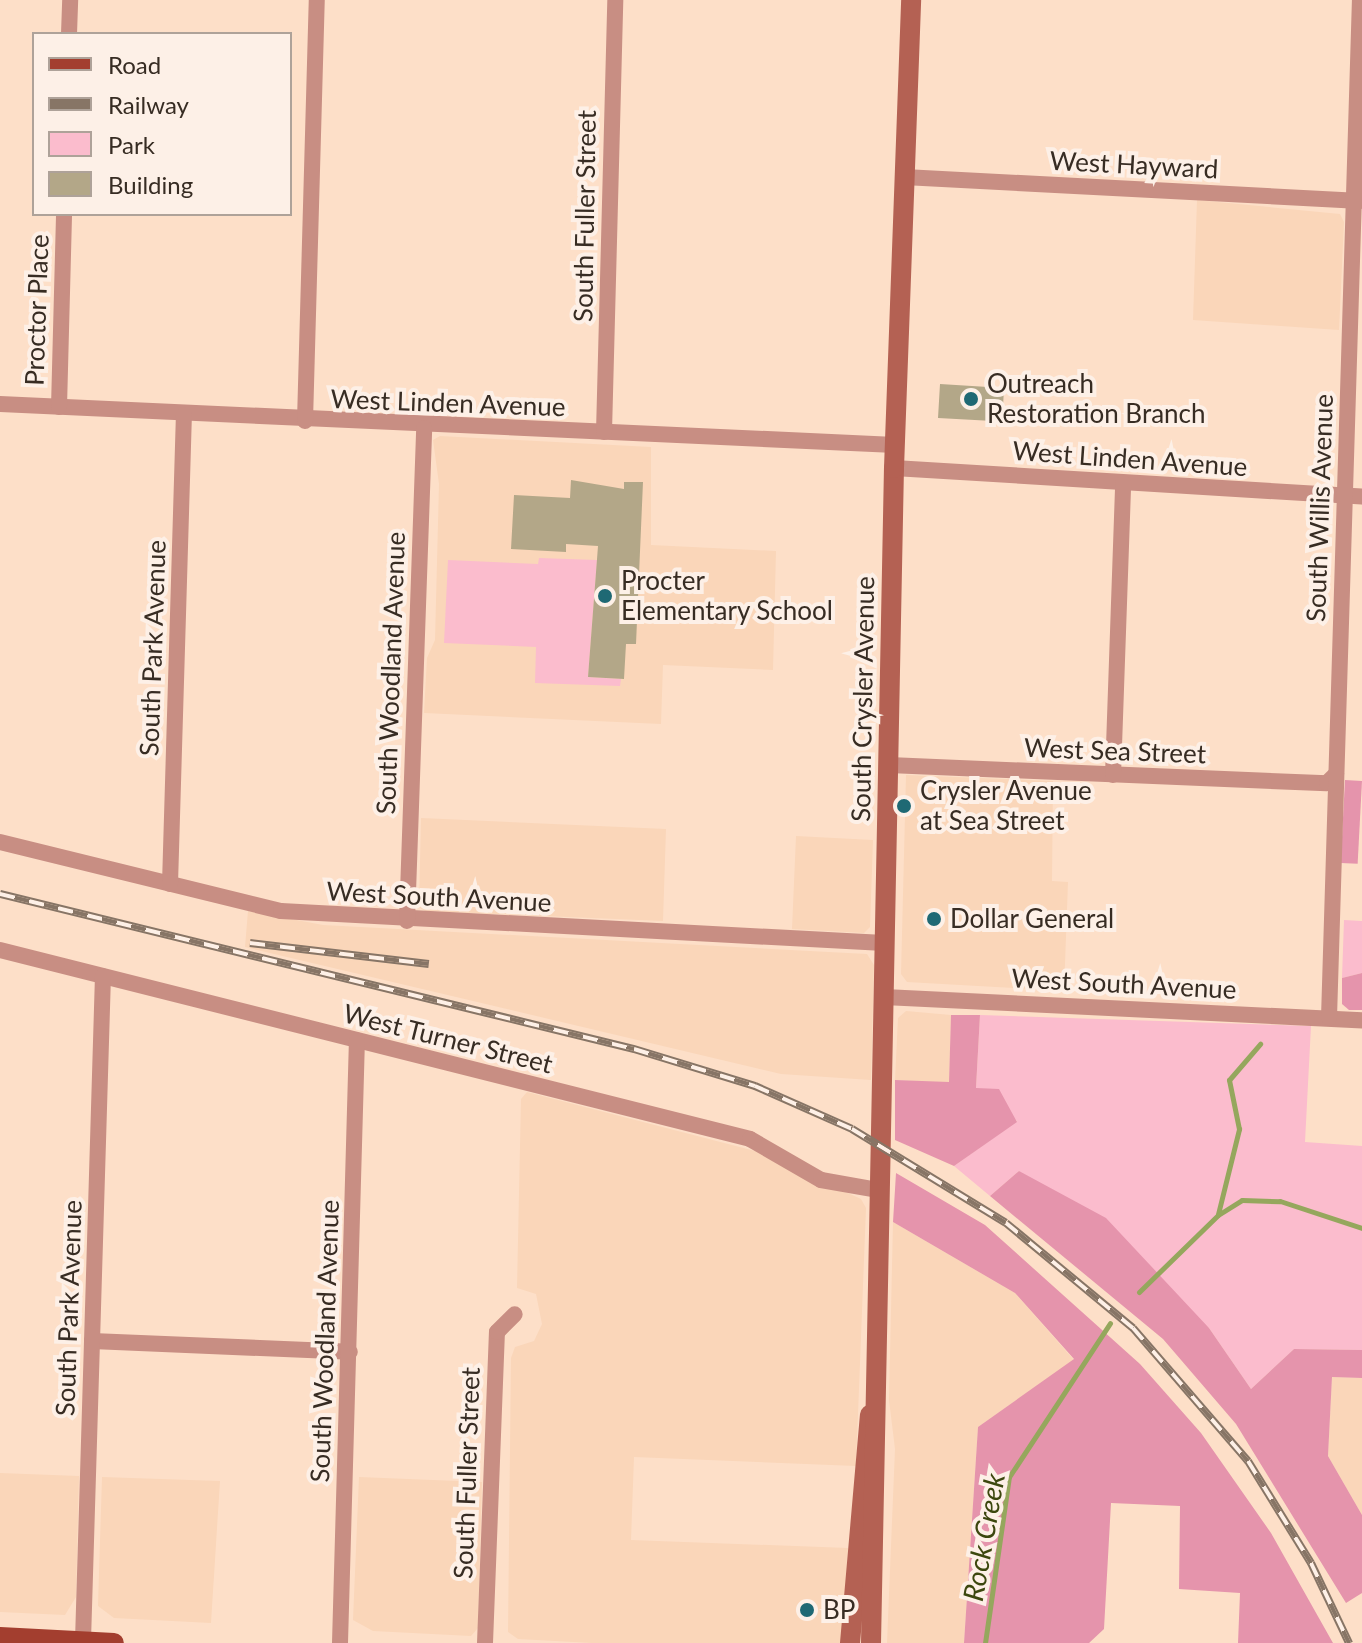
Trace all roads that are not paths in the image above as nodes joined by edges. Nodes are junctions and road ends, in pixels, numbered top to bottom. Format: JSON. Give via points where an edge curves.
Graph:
{"nodes":[{"id":1,"x":70,"y":0,"type":"edge"},
{"id":2,"x":317,"y":0,"type":"edge"},
{"id":3,"x":615,"y":0,"type":"edge"},
{"id":4,"x":911,"y":0,"type":"edge"},
{"id":5,"x":1360,"y":0,"type":"edge"},
{"id":6,"x":69,"y":32,"type":"edge"},
{"id":7,"x":904,"y":177,"type":"junction"},
{"id":8,"x":1357,"y":200,"type":"edge"},
{"id":9,"x":64,"y":216,"type":"edge"},
{"id":10,"x":0,"y":404,"type":"edge"},
{"id":11,"x":59,"y":407,"type":"junction"},
{"id":12,"x":184,"y":415,"type":"junction"},
{"id":13,"x":305,"y":421,"type":"junction"},
{"id":14,"x":424,"y":428,"type":"junction"},
{"id":15,"x":604,"y":432,"type":"junction"},
{"id":16,"x":895,"y":445,"type":"junction"},
{"id":17,"x":894,"y":468,"type":"junction"},
{"id":18,"x":1123,"y":483,"type":"junction"},
{"id":19,"x":1344,"y":496,"type":"junction"},
{"id":20,"x":1362,"y":497,"type":"edge"},
{"id":21,"x":889,"y":765,"type":"junction"},
{"id":22,"x":1336,"y":774,"type":"junction"},
{"id":23,"x":1113,"y":775,"type":"junction"},
{"id":24,"x":0,"y":842,"type":"edge"},
{"id":25,"x":170,"y":884,"type":"junction"},
{"id":26,"x":407,"y":921,"type":"junction"},
{"id":27,"x":884,"y":943,"type":"junction"},
{"id":28,"x":0,"y":950,"type":"edge"},
{"id":29,"x":103,"y":976,"type":"junction"},
{"id":30,"x":884,"y":997,"type":"junction"},
{"id":31,"x":1329,"y":1018,"type":"junction"},
{"id":32,"x":1362,"y":1020,"type":"edge"},
{"id":33,"x":357,"y":1040,"type":"junction"},
{"id":34,"x":877,"y":1190,"type":"junction"},
{"id":35,"x":515,"y":1314,"type":"dead end"},
{"id":36,"x":92,"y":1341,"type":"junction"},
{"id":37,"x":350,"y":1352,"type":"junction"},
{"id":38,"x":873,"y":1399,"type":"junction"},
{"id":39,"x":0,"y":1637,"type":"edge"},
{"id":40,"x":83,"y":1641,"type":"edge"},
{"id":41,"x":114,"y":1643,"type":"edge"},
{"id":42,"x":340,"y":1643,"type":"edge"},
{"id":43,"x":485,"y":1643,"type":"edge"},
{"id":44,"x":850,"y":1643,"type":"edge"},
{"id":45,"x":871,"y":1643,"type":"edge"}],
"edges":[{"from":1,"to":6,"type":"street"},
{"from":2,"to":13,"type":"street"},
{"from":3,"to":15,"type":"street","name":"South Fuller Street"},
{"from":4,"to":7,"type":"main road","name":"South Crysler Avenue"},
{"from":5,"to":8,"type":"street","name":"South Willis Avenue"},
{"from":7,"to":8,"type":"street","name":"West Hayward"},
{"from":7,"to":16,"type":"main road","name":"South Crysler Avenue"},
{"from":8,"to":19,"type":"street","name":"South Willis Avenue"},
{"from":9,"to":11,"type":"street","name":"Proctor Place"},
{"from":10,"to":11,"type":"street","name":"West Linden Avenue"},
{"from":11,"to":12,"type":"street","name":"West Linden Avenue"},
{"from":12,"to":13,"type":"street","name":"West Linden Avenue"},
{"from":12,"to":25,"type":"street","name":"South Park Avenue"},
{"from":13,"to":14,"type":"street","name":"West Linden Avenue"},
{"from":14,"to":15,"type":"street","name":"West Linden Avenue"},
{"from":14,"to":26,"type":"street","name":"South Woodland Avenue"},
{"from":15,"to":16,"type":"street","name":"West Linden Avenue"},
{"from":16,"to":17,"type":"main road","name":"South Crysler Avenue"},
{"from":17,"to":18,"type":"street","name":"West Linden Avenue"},
{"from":17,"to":21,"type":"main road","name":"South Crysler Avenue"},
{"from":18,"to":19,"type":"street","name":"West Linden Avenue"},
{"from":18,"to":23,"type":"street"},
{"from":19,"to":20,"type":"street","name":"West Linden Avenue"},
{"from":19,"to":22,"type":"street","name":"South Willis Avenue"},
{"from":21,"to":23,"type":"street","name":"West Sea Street"},
{"from":21,"to":27,"type":"main road","name":"South Crysler Avenue"},
{"from":22,"to":23,"type":"street","name":"West Sea Street","via":[[1327,783]]},
{"from":22,"to":31,"type":"street","name":"South Willis Avenue"},
{"from":24,"to":25,"type":"street","name":"West South Avenue"},
{"from":25,"to":26,"type":"street","name":"West South Avenue","via":[[281,911]]},
{"from":26,"to":27,"type":"street","name":"West South Avenue"},
{"from":27,"to":30,"type":"main road","name":"South Crysler Avenue"},
{"from":28,"to":29,"type":"street","name":"West Turner Street"},
{"from":29,"to":33,"type":"street","name":"West Turner Street"},
{"from":29,"to":36,"type":"street","name":"South Park Avenue"},
{"from":30,"to":31,"type":"street","name":"West South Avenue"},
{"from":30,"to":34,"type":"main road","name":"South Crysler Avenue"},
{"from":31,"to":32,"type":"street","name":"West South Avenue"},
{"from":33,"to":34,"type":"street","name":"West Turner Street","via":[[750,1139],[821,1180]]},
{"from":33,"to":37,"type":"street","name":"South Woodland Avenue"},
{"from":34,"to":38,"type":"main road","name":"South Crysler Avenue"},
{"from":35,"to":43,"type":"street","name":"South Fuller Street","via":[[497,1332]]},
{"from":36,"to":37,"type":"street"},
{"from":36,"to":40,"type":"street","name":"South Park Avenue"},
{"from":37,"to":42,"type":"street","name":"South Woodland Avenue"},
{"from":38,"to":44,"type":"main road","name":"South Crysler Avenue"},
{"from":38,"to":45,"type":"main road","name":"South Crysler Avenue","via":[[879,1446]]},
{"from":39,"to":40,"type":"main road"},
{"from":40,"to":41,"type":"main road"}]}
